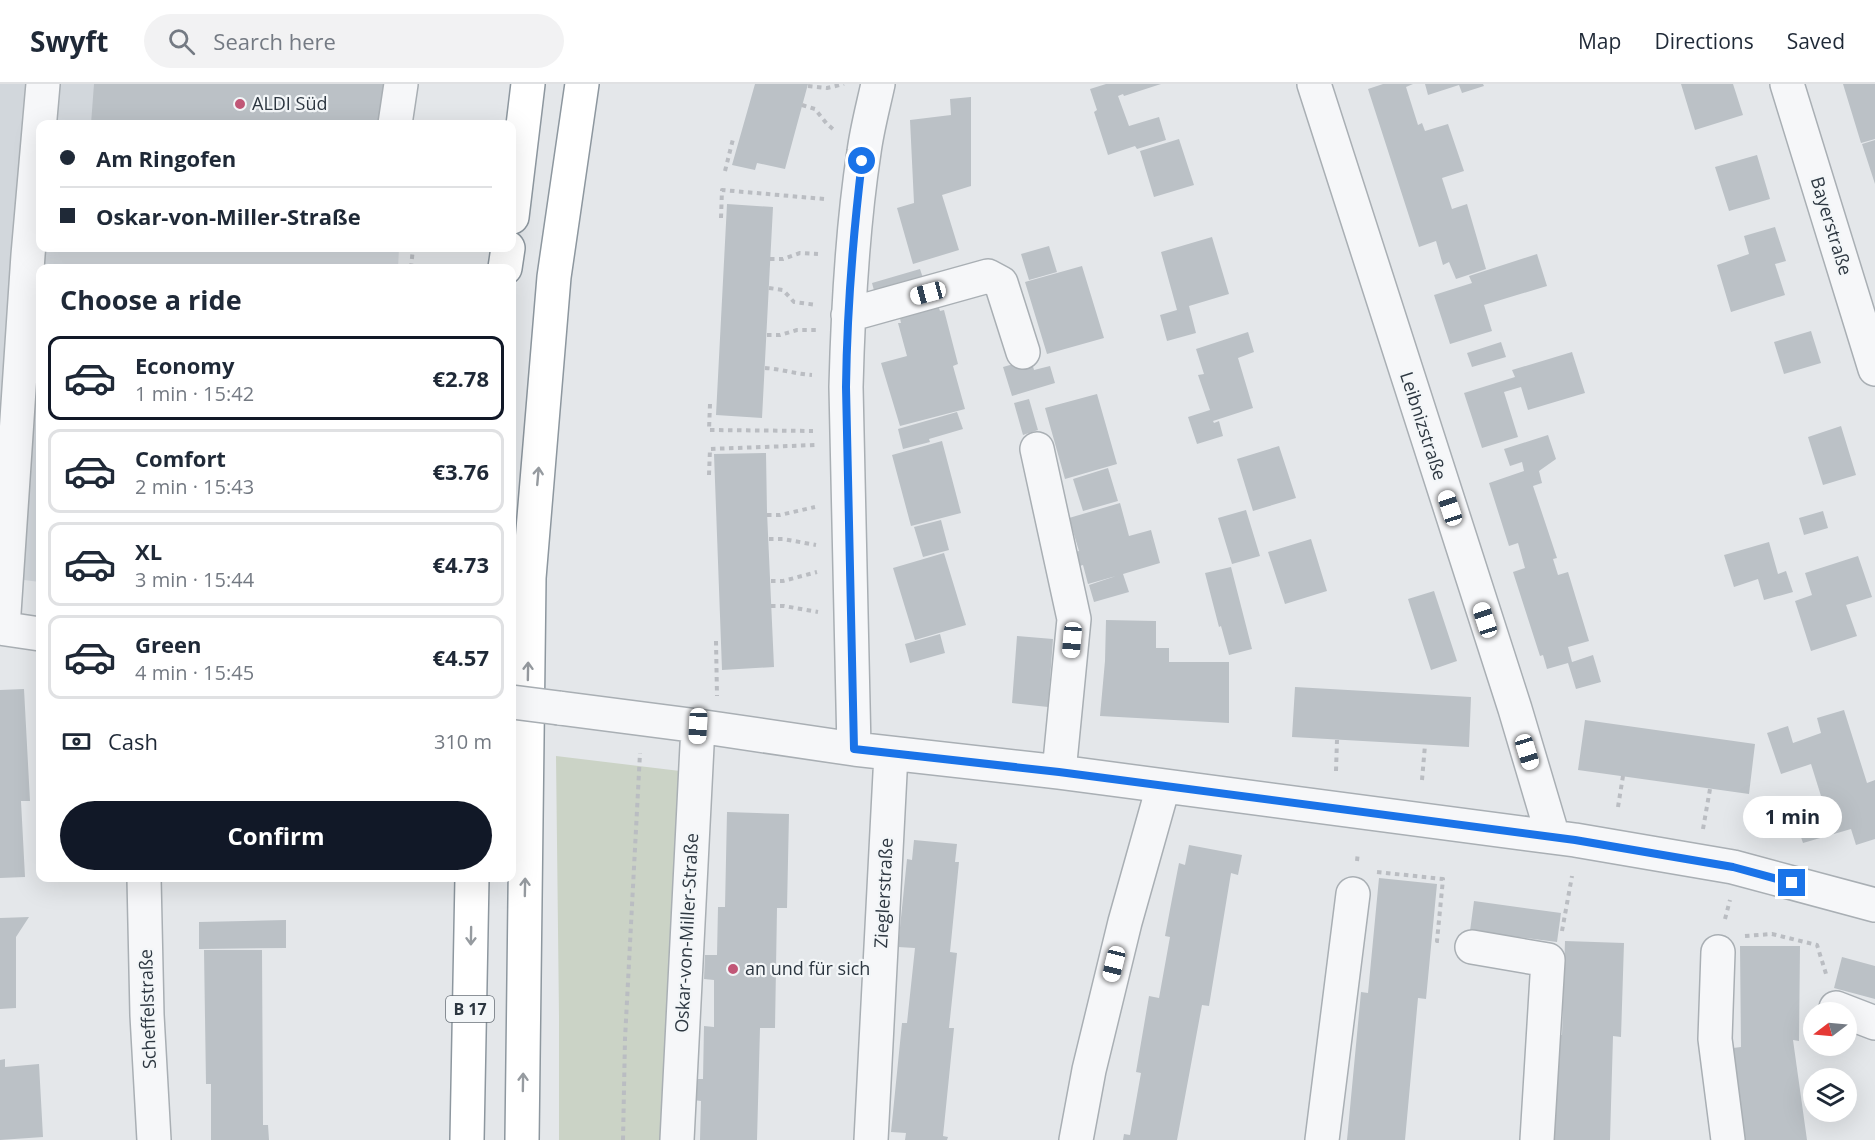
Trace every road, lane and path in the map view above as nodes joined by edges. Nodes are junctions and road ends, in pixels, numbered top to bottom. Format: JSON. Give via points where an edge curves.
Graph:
{"nodes":[{"id":1,"x":43,"y":84,"type":"edge"},
{"id":2,"x":401,"y":84,"type":"edge"},
{"id":3,"x":528,"y":84,"type":"edge"},
{"id":4,"x":582,"y":84,"type":"edge"},
{"id":5,"x":844,"y":84,"type":"edge"},
{"id":6,"x":878,"y":84,"type":"edge"},
{"id":7,"x":1314,"y":84,"type":"edge"},
{"id":8,"x":1787,"y":84,"type":"edge"},
{"id":9,"x":808,"y":86,"type":"dead end"},
{"id":10,"x":39,"y":120,"type":"edge"},
{"id":11,"x":396,"y":120,"type":"edge"},
{"id":12,"x":733,"y":139,"type":"dead end"},
{"id":13,"x":36,"y":150,"type":"edge"},
{"id":14,"x":725,"y":171,"type":"dead end"},
{"id":15,"x":516,"y":184,"type":"edge"},
{"id":16,"x":857,"y":202,"type":"junction"},
{"id":17,"x":720,"y":218,"type":"dead end"},
{"id":18,"x":852,"y":255,"type":"junction"},
{"id":19,"x":770,"y":259,"type":"dead end"},
{"id":20,"x":769,"y":288,"type":"dead end"},
{"id":21,"x":848,"y":317,"type":"junction"},
{"id":22,"x":767,"y":335,"type":"dead end"},
{"id":23,"x":1023,"y":352,"type":"dead end"},
{"id":24,"x":765,"y":368,"type":"dead end"},
{"id":25,"x":1875,"y":369,"type":"edge"},
{"id":26,"x":846,"y":375,"type":"junction"},
{"id":27,"x":710,"y":404,"type":"dead end"},
{"id":28,"x":8,"y":413,"type":"edge"},
{"id":29,"x":847,"y":438,"type":"junction"},
{"id":30,"x":1037,"y":448,"type":"dead end"},
{"id":31,"x":709,"y":475,"type":"dead end"},
{"id":32,"x":849,"y":505,"type":"junction"},
{"id":33,"x":767,"y":515,"type":"dead end"},
{"id":34,"x":769,"y":538,"type":"dead end"},
{"id":35,"x":850,"y":558,"type":"junction"},
{"id":36,"x":771,"y":580,"type":"dead end"},
{"id":37,"x":771,"y":606,"type":"dead end"},
{"id":38,"x":851,"y":611,"type":"junction"},
{"id":39,"x":1,"y":628,"type":"edge"},
{"id":40,"x":36,"y":633,"type":"edge"},
{"id":41,"x":716,"y":641,"type":"dead end"},
{"id":42,"x":516,"y":702,"type":"edge"},
{"id":43,"x":642,"y":719,"type":"junction"},
{"id":44,"x":708,"y":728,"type":"junction"},
{"id":45,"x":1337,"y":740,"type":"dead end"},
{"id":46,"x":1425,"y":745,"type":"dead end"},
{"id":47,"x":854,"y":749,"type":"junction"},
{"id":48,"x":891,"y":754,"type":"junction"},
{"id":49,"x":1336,"y":771,"type":"dead end"},
{"id":50,"x":1059,"y":772,"type":"junction"},
{"id":51,"x":1623,"y":776,"type":"dead end"},
{"id":52,"x":1422,"y":780,"type":"dead end"},
{"id":53,"x":1163,"y":787,"type":"junction"},
{"id":54,"x":1710,"y":789,"type":"dead end"},
{"id":55,"x":1618,"y":807,"type":"dead end"},
{"id":56,"x":1704,"y":823,"type":"dead end"},
{"id":57,"x":1553,"y":837,"type":"junction"},
{"id":58,"x":1572,"y":876,"type":"dead end"},
{"id":59,"x":144,"y":882,"type":"edge"},
{"id":60,"x":472,"y":882,"type":"edge"},
{"id":61,"x":1360,"y":883,"type":"joint"},
{"id":62,"x":1875,"y":905,"type":"edge"},
{"id":63,"x":1566,"y":912,"type":"dead end"},
{"id":64,"x":1730,"y":944,"type":"joint"},
{"id":65,"x":1472,"y":947,"type":"joint"},
{"id":66,"x":1834,"y":1002,"type":"edge"},
{"id":67,"x":1857,"y":1016,"type":"edge"},
{"id":68,"x":1875,"y":1023,"type":"edge"},
{"id":69,"x":153,"y":1140,"type":"edge"},
{"id":70,"x":467,"y":1140,"type":"edge"},
{"id":71,"x":522,"y":1140,"type":"edge"},
{"id":72,"x":623,"y":1140,"type":"edge"},
{"id":73,"x":677,"y":1140,"type":"edge"},
{"id":74,"x":871,"y":1140,"type":"edge"},
{"id":75,"x":1076,"y":1140,"type":"edge"},
{"id":76,"x":1322,"y":1140,"type":"edge"},
{"id":77,"x":1537,"y":1140,"type":"edge"},
{"id":78,"x":1728,"y":1140,"type":"edge"}],
"edges":[{"from":1,"to":10,"type":"street"},
{"from":2,"to":11,"type":"street"},
{"from":3,"to":15,"type":"highway"},
{"from":71,"to":4,"type":"highway","one_way":true,"via":[[529,578],[554,277]]},
{"from":5,"to":9,"type":"path","via":[[827,88]]},
{"from":6,"to":16,"type":"street"},
{"from":7,"to":57,"type":"street","name":"Leibnizstraße"},
{"from":8,"to":25,"type":"street","name":"Bayerstraße"},
{"from":12,"to":14,"type":"path"},
{"from":13,"to":28,"type":"street"},
{"from":16,"to":17,"type":"path","via":[[722,189]]},
{"from":16,"to":18,"type":"street"},
{"from":18,"to":19,"type":"path","via":[[800,253]]},
{"from":18,"to":21,"type":"street"},
{"from":20,"to":21,"type":"path","via":[[783,290],[794,302]]},
{"from":21,"to":22,"type":"path"},
{"from":21,"to":23,"type":"street","via":[[988,276],[1001,283]]},
{"from":21,"to":26,"type":"street"},
{"from":24,"to":26,"type":"path","via":[[793,374]]},
{"from":26,"to":29,"type":"street"},
{"from":27,"to":29,"type":"path","via":[[709,430]]},
{"from":28,"to":39,"type":"street"},
{"from":29,"to":31,"type":"path","via":[[710,449]]},
{"from":29,"to":32,"type":"street"},
{"from":30,"to":50,"type":"street","via":[[1074,619]]},
{"from":32,"to":33,"type":"path"},
{"from":32,"to":35,"type":"street"},
{"from":34,"to":35,"type":"path","via":[[814,545]]},
{"from":35,"to":36,"type":"path","via":[[814,572]]},
{"from":35,"to":38,"type":"street"},
{"from":37,"to":38,"type":"path","via":[[815,612]]},
{"from":38,"to":47,"type":"street"},
{"from":39,"to":40,"type":"street"},
{"from":41,"to":44,"type":"path"},
{"from":42,"to":43,"type":"street","bridge":true},
{"from":43,"to":44,"type":"street"},
{"from":43,"to":72,"type":"path"},
{"from":44,"to":47,"type":"street"},
{"from":44,"to":73,"type":"street","name":"Oskar-von-Miller-Straße"},
{"from":45,"to":49,"type":"path"},
{"from":46,"to":52,"type":"path"},
{"from":47,"to":48,"type":"street"},
{"from":48,"to":50,"type":"street"},
{"from":48,"to":74,"type":"street","name":"Zieglerstraße"},
{"from":50,"to":53,"type":"street"},
{"from":51,"to":55,"type":"path"},
{"from":53,"to":57,"type":"street"},
{"from":53,"to":75,"type":"street","via":[[1125,922]]},
{"from":54,"to":56,"type":"path"},
{"from":57,"to":62,"type":"street","via":[[1733,867]]},
{"from":58,"to":63,"type":"path"},
{"from":59,"to":69,"type":"street","name":"Scheffelstraße"},
{"from":60,"to":70,"type":"highway","number":"B 17","one_way":true},
{"from":61,"to":65,"type":"path","via":[[1443,879],[1437,941]]},
{"from":61,"to":76,"type":"street"},
{"from":64,"to":66,"type":"path","via":[[1773,934],[1817,945]]},
{"from":64,"to":78,"type":"street","via":[[1715,1039]]},
{"from":65,"to":77,"type":"street","via":[[1548,960]]},
{"from":67,"to":68,"type":"street"}]}
